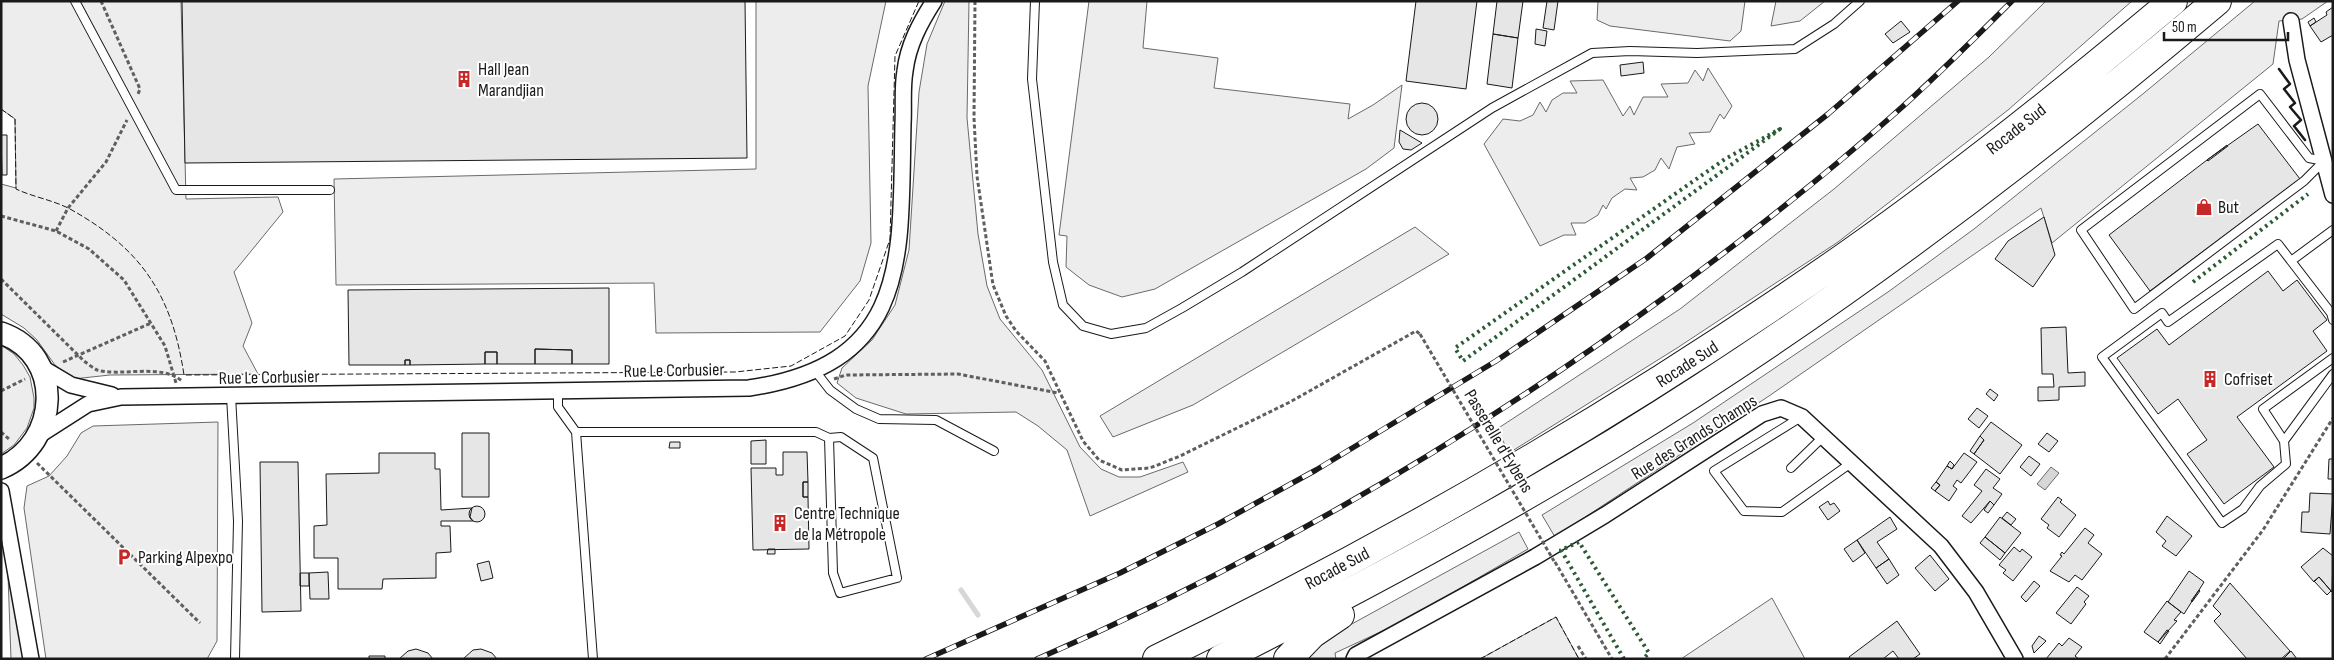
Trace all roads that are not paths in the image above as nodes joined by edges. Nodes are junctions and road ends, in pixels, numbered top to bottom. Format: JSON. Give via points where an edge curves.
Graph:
{"nodes":[{"id":1,"x":75,"y":1,"type":"edge"},
{"id":2,"x":934,"y":1,"type":"edge"},
{"id":3,"x":1035,"y":1,"type":"edge"},
{"id":4,"x":1860,"y":1,"type":"edge"},
{"id":5,"x":2147,"y":1,"type":"edge"},
{"id":6,"x":2173,"y":1,"type":"edge"},
{"id":7,"x":2217,"y":1,"type":"edge"},
{"id":8,"x":2226,"y":1,"type":"edge"},
{"id":9,"x":2291,"y":22,"type":"dead end"},
{"id":10,"x":2178,"y":34,"type":"junction"},
{"id":11,"x":2324,"y":161,"type":"junction"},
{"id":12,"x":330,"y":190,"type":"dead end"},
{"id":13,"x":2333,"y":195,"type":"edge"},
{"id":14,"x":1901,"y":216,"type":"junction"},
{"id":15,"x":2333,"y":230,"type":"edge"},
{"id":16,"x":2291,"y":261,"type":"junction"},
{"id":17,"x":2333,"y":320,"type":"edge"},
{"id":18,"x":3,"y":332,"type":"edge"},
{"id":19,"x":2333,"y":358,"type":"edge"},
{"id":20,"x":41,"y":369,"type":"junction"},
{"id":21,"x":2333,"y":374,"type":"edge"},
{"id":22,"x":820,"y":377,"type":"junction"},
{"id":23,"x":558,"y":390,"type":"junction"},
{"id":24,"x":231,"y":396,"type":"junction"},
{"id":25,"x":121,"y":397,"type":"junction"},
{"id":26,"x":1802,"y":417,"type":"junction"},
{"id":27,"x":576,"y":432,"type":"junction"},
{"id":28,"x":38,"y":436,"type":"junction"},
{"id":29,"x":1824,"y":436,"type":"junction"},
{"id":30,"x":829,"y":438,"type":"junction"},
{"id":31,"x":2284,"y":442,"type":"junction"},
{"id":32,"x":994,"y":451,"type":"dead end"},
{"id":33,"x":1851,"y":463,"type":"junction"},
{"id":34,"x":1792,"y":468,"type":"dead end"},
{"id":35,"x":2,"y":470,"type":"edge"},
{"id":36,"x":1544,"y":485,"type":"junction"},
{"id":37,"x":1,"y":490,"type":"edge"},
{"id":38,"x":31,"y":659,"type":"edge"},
{"id":39,"x":235,"y":659,"type":"edge"},
{"id":40,"x":593,"y":659,"type":"edge"},
{"id":41,"x":1157,"y":659,"type":"edge"},
{"id":42,"x":1221,"y":659,"type":"edge"},
{"id":43,"x":1288,"y":659,"type":"edge"},
{"id":44,"x":1354,"y":659,"type":"edge"},
{"id":45,"x":2015,"y":659,"type":"edge"}],
"edges":[{"from":1,"to":12,"type":"lane","via":[[176,190]]},
{"from":2,"to":22,"type":"street","name":"Rue Le Corbusier","via":[[916,29],[905,70],[900,231],[895,272],[881,308],[866,332]]},
{"from":3,"to":4,"type":"lane","via":[[1032,79],[1053,262],[1063,305],[1083,326],[1111,334],[1146,328],[1182,308],[1492,108],[1592,53],[1697,54],[1796,49],[1834,24]]},
{"from":5,"to":14,"type":"highway"},
{"from":6,"to":14,"type":"highway","name":"Rocade Sud","via":[[2058,97]]},
{"from":7,"to":10,"type":"highway","name":"Rocade Sud"},
{"from":8,"to":10,"type":"highway"},
{"from":9,"to":11,"type":"street","via":[[2297,60]]},
{"from":10,"to":36,"type":"highway","name":"Rocade Sud","via":[[2016,165],[1890,260],[1720,376]]},
{"from":11,"to":11,"type":"lane","via":[[2309,158],[2260,94],[2081,230],[2134,309],[2304,181]]},
{"from":11,"to":13,"type":"street"},
{"from":14,"to":41,"type":"highway","name":"Rocade Sud","via":[[1704,352],[1527,462],[1386,542]]},
{"from":15,"to":16,"type":"lane"},
{"from":16,"to":17,"type":"lane"},
{"from":16,"to":31,"type":"lane","via":[[2278,244],[2168,322],[2162,313],[2102,357],[2222,524],[2243,509],[2260,486],[2286,464]]},
{"from":18,"to":20,"type":"main road","via":[[25,348]]},
{"from":19,"to":31,"type":"lane","via":[[2263,409]]},
{"from":20,"to":25,"type":"street","name":"Rue Le Corbusier","via":[[88,391]]},
{"from":20,"to":28,"type":"main road","via":[[47,408]]},
{"from":21,"to":31,"type":"lane"},
{"from":22,"to":23,"type":"street","name":"Rue Le Corbusier","via":[[749,388]]},
{"from":22,"to":32,"type":"lane","via":[[830,390],[879,419],[936,420]]},
{"from":23,"to":24,"type":"street","name":"Rue Le Corbusier"},
{"from":23,"to":27,"type":"lane","via":[[558,407]]},
{"from":24,"to":25,"type":"street","name":"Rue Le Corbusier","via":[[183,391]]},
{"from":24,"to":39,"type":"lane","via":[[238,521]]},
{"from":25,"to":28,"type":"street","name":"Rue Le Corbusier","via":[[88,404]]},
{"from":26,"to":29,"type":"street","name":"Rue des Grands Champs"},
{"from":26,"to":33,"type":"lane","via":[[1714,471],[1744,511],[1782,512]]},
{"from":26,"to":44,"type":"street","name":"Rue des Grands Champs","via":[[1781,408],[1762,414],[1605,515]]},
{"from":27,"to":30,"type":"lane","via":[[816,432]]},
{"from":27,"to":40,"type":"lane"},
{"from":28,"to":35,"type":"main road","via":[[17,460]]},
{"from":29,"to":33,"type":"street","name":"Rue des Grands Champs"},
{"from":29,"to":34,"type":"lane"},
{"from":30,"to":30,"type":"lane","via":[[832,573],[840,593],[898,578],[873,458],[841,437]]},
{"from":33,"to":45,"type":"street","name":"Rue des Grands Champs","via":[[1941,546],[1976,592]]},
{"from":36,"to":42,"type":"highway","name":"Rocade Sud","via":[[1402,566]]},
{"from":36,"to":43,"type":"highway","via":[[1332,620],[1312,634]]},
{"from":37,"to":38,"type":"street"}]}
